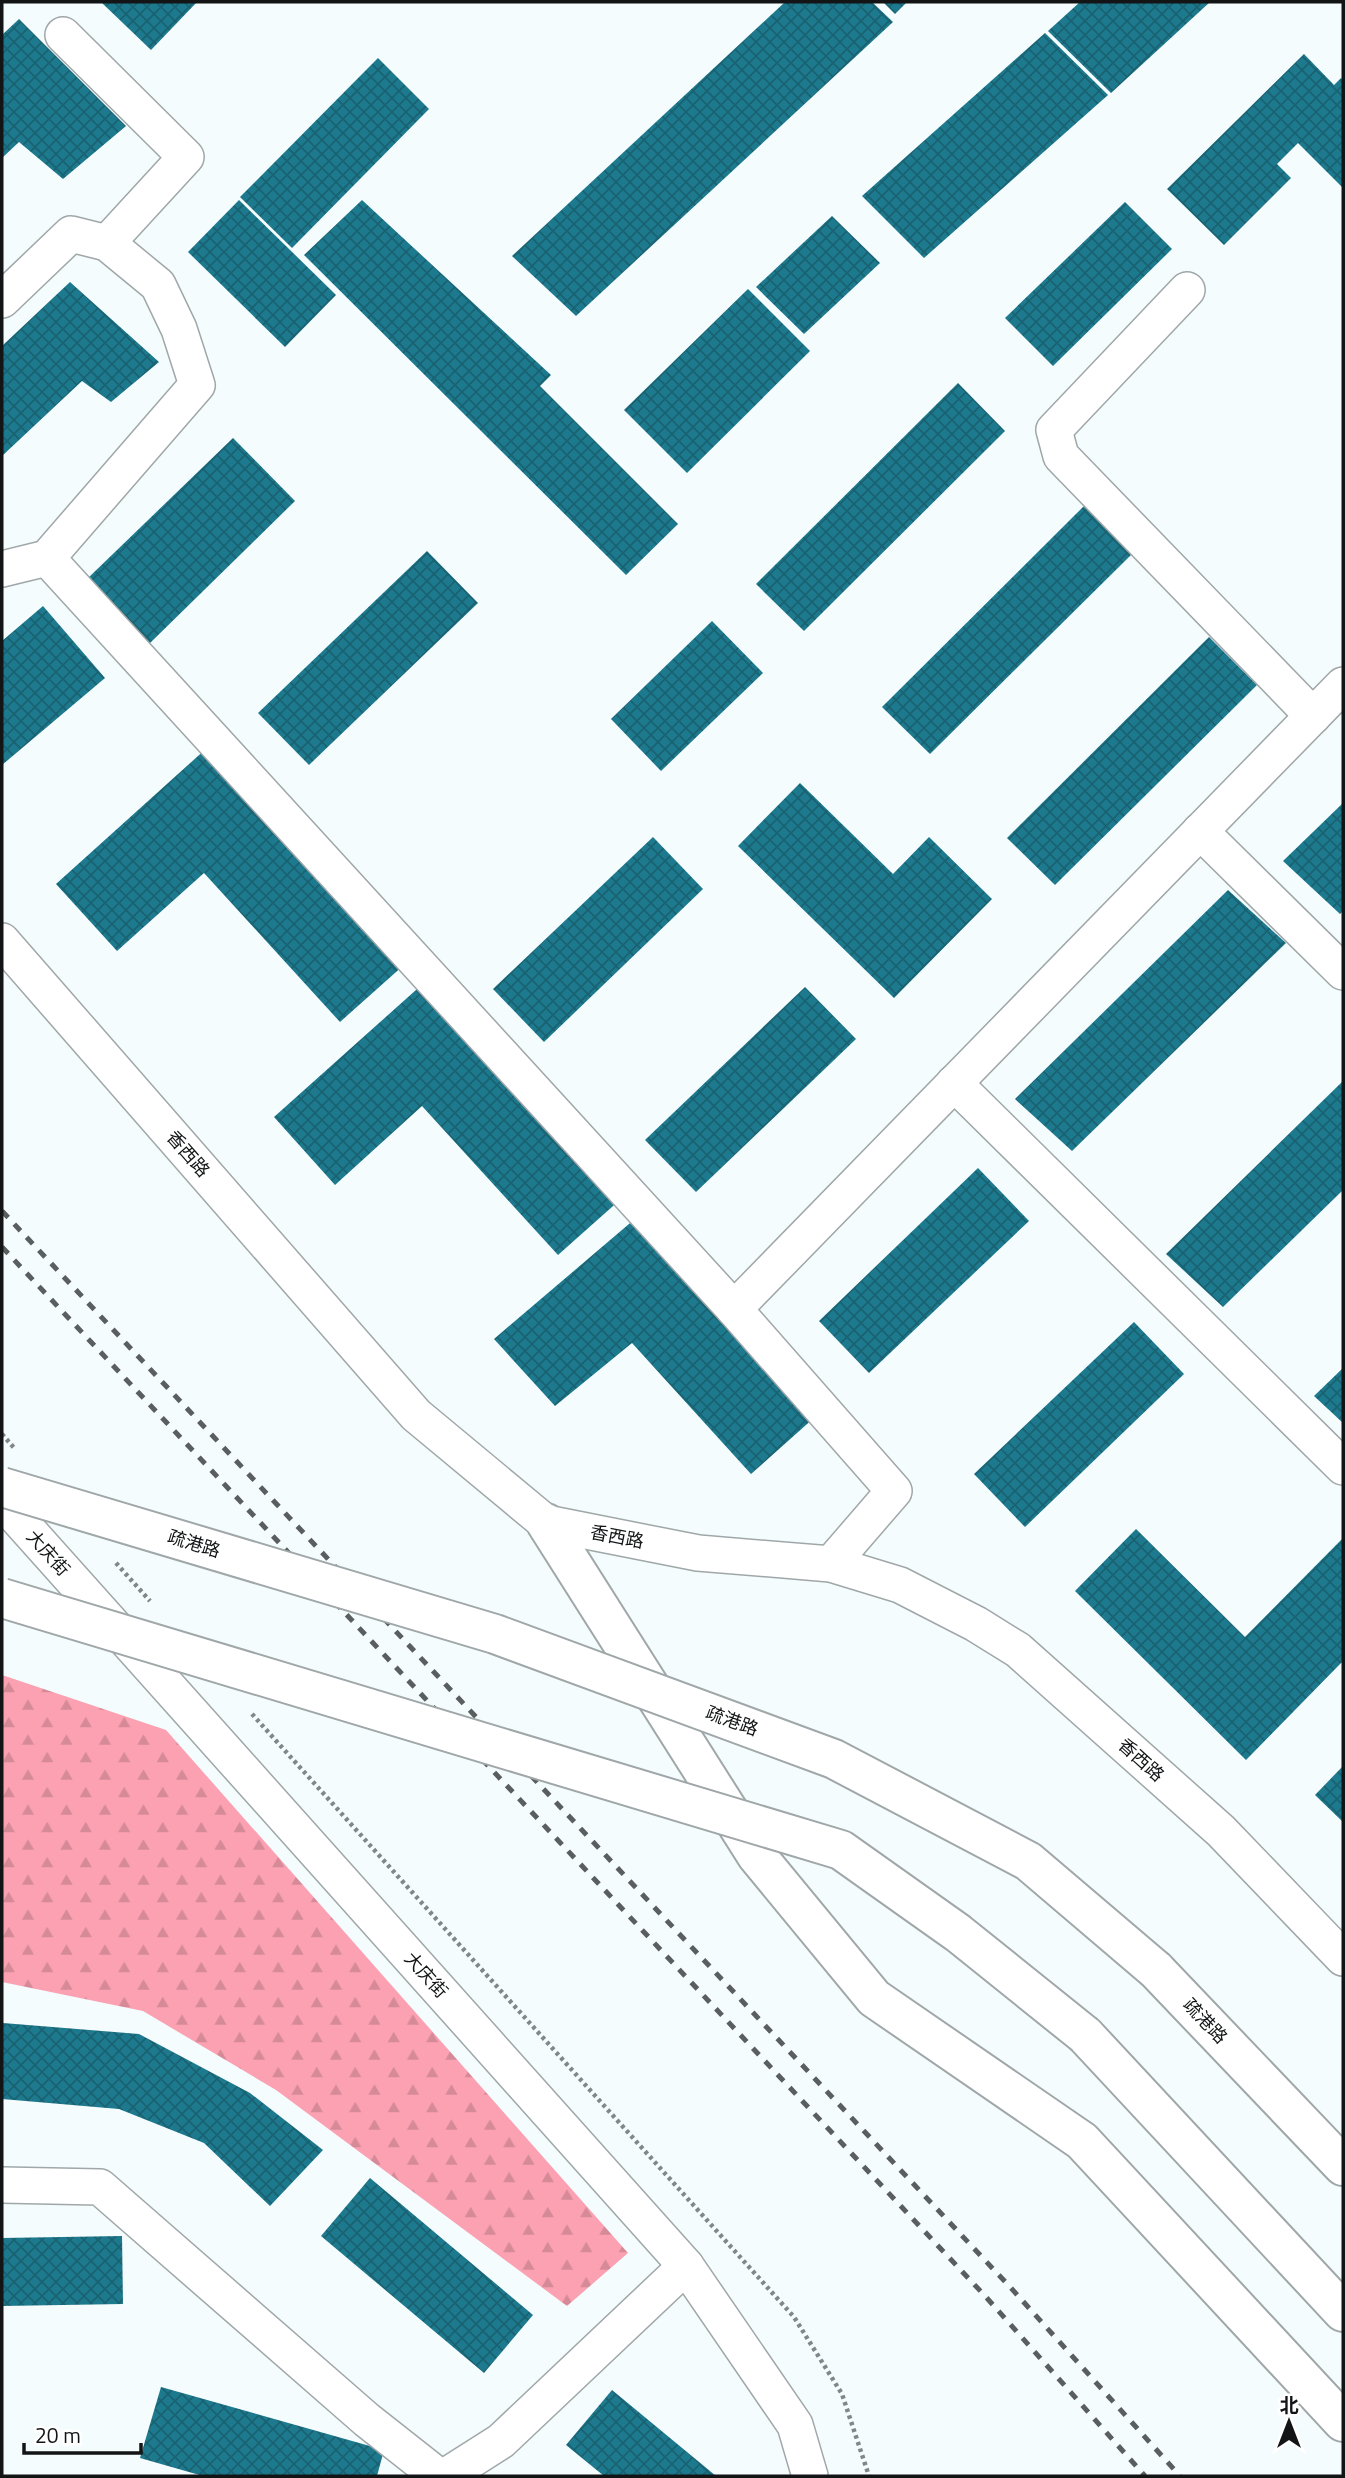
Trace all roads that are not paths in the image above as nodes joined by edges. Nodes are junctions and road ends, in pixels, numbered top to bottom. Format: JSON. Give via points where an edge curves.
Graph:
{"nodes":[{"id":1,"x":63,"y":35,"type":"dead end"},
{"id":2,"x":107,"y":243,"type":"junction"},
{"id":3,"x":1187,"y":290,"type":"dead end"},
{"id":4,"x":2,"y":300,"type":"edge"},
{"id":5,"x":47,"y":558,"type":"junction"},
{"id":6,"x":2,"y":569,"type":"edge"},
{"id":7,"x":1343,"y":685,"type":"edge"},
{"id":8,"x":1313,"y":716,"type":"junction"},
{"id":9,"x":1200,"y":831,"type":"junction"},
{"id":10,"x":2,"y":941,"type":"edge"},
{"id":11,"x":1343,"y":972,"type":"edge"},
{"id":12,"x":954,"y":1083,"type":"junction"},
{"id":13,"x":734,"y":1309,"type":"junction"},
{"id":14,"x":1343,"y":1467,"type":"edge"},
{"id":15,"x":11,"y":1471,"type":"edge"},
{"id":16,"x":2,"y":1501,"type":"edge"},
{"id":17,"x":546,"y":1523,"type":"junction"},
{"id":18,"x":831,"y":1564,"type":"junction"},
{"id":19,"x":2,"y":1598,"type":"edge"},
{"id":20,"x":1343,"y":1958,"type":"edge"},
{"id":21,"x":1343,"y":2166,"type":"edge"},
{"id":22,"x":2,"y":2185,"type":"edge"},
{"id":23,"x":686,"y":2266,"type":"junction"},
{"id":24,"x":1343,"y":2312,"type":"edge"},
{"id":25,"x":1343,"y":2422,"type":"edge"},
{"id":26,"x":438,"y":2476,"type":"edge"},
{"id":27,"x":446,"y":2476,"type":"edge"},
{"id":28,"x":810,"y":2476,"type":"edge"}],
"edges":[{"from":1,"to":2,"type":"street","via":[[186,157]]},
{"from":2,"to":4,"type":"street","via":[[71,234]]},
{"from":2,"to":5,"type":"street","via":[[158,285],[179,329],[197,385]]},
{"from":3,"to":8,"type":"street","via":[[1054,430],[1060,456]]},
{"from":5,"to":6,"type":"street"},
{"from":5,"to":13,"type":"street"},
{"from":7,"to":8,"type":"street"},
{"from":8,"to":9,"type":"street"},
{"from":9,"to":11,"type":"street"},
{"from":9,"to":12,"type":"street"},
{"from":10,"to":17,"type":"street","name":"香西路","via":[[416,1415]]},
{"from":12,"to":13,"type":"street"},
{"from":12,"to":14,"type":"street"},
{"from":13,"to":18,"type":"street","via":[[894,1490]]},
{"from":15,"to":21,"type":"highway","name":"疏港路","bridge":true,"via":[[495,1634],[834,1759],[1028,1861],[1156,1970]]},
{"from":16,"to":23,"type":"street","name":"大庆街"},
{"from":17,"to":18,"type":"street","name":"香西路","via":[[698,1553]]},
{"from":17,"to":25,"type":"highway","via":[[757,1856],[874,1998],[1082,2141]]},
{"from":18,"to":20,"type":"street","name":"香西路","via":[[900,1585],[1018,1650],[1221,1831]]},
{"from":19,"to":24,"type":"highway","bridge":true,"via":[[841,1850],[958,1933],[1085,2035]]},
{"from":22,"to":26,"type":"street","via":[[100,2187],[367,2420]]},
{"from":23,"to":27,"type":"street","via":[[501,2441]]},
{"from":23,"to":28,"type":"street","name":"大庆街","via":[[795,2425]]}]}
